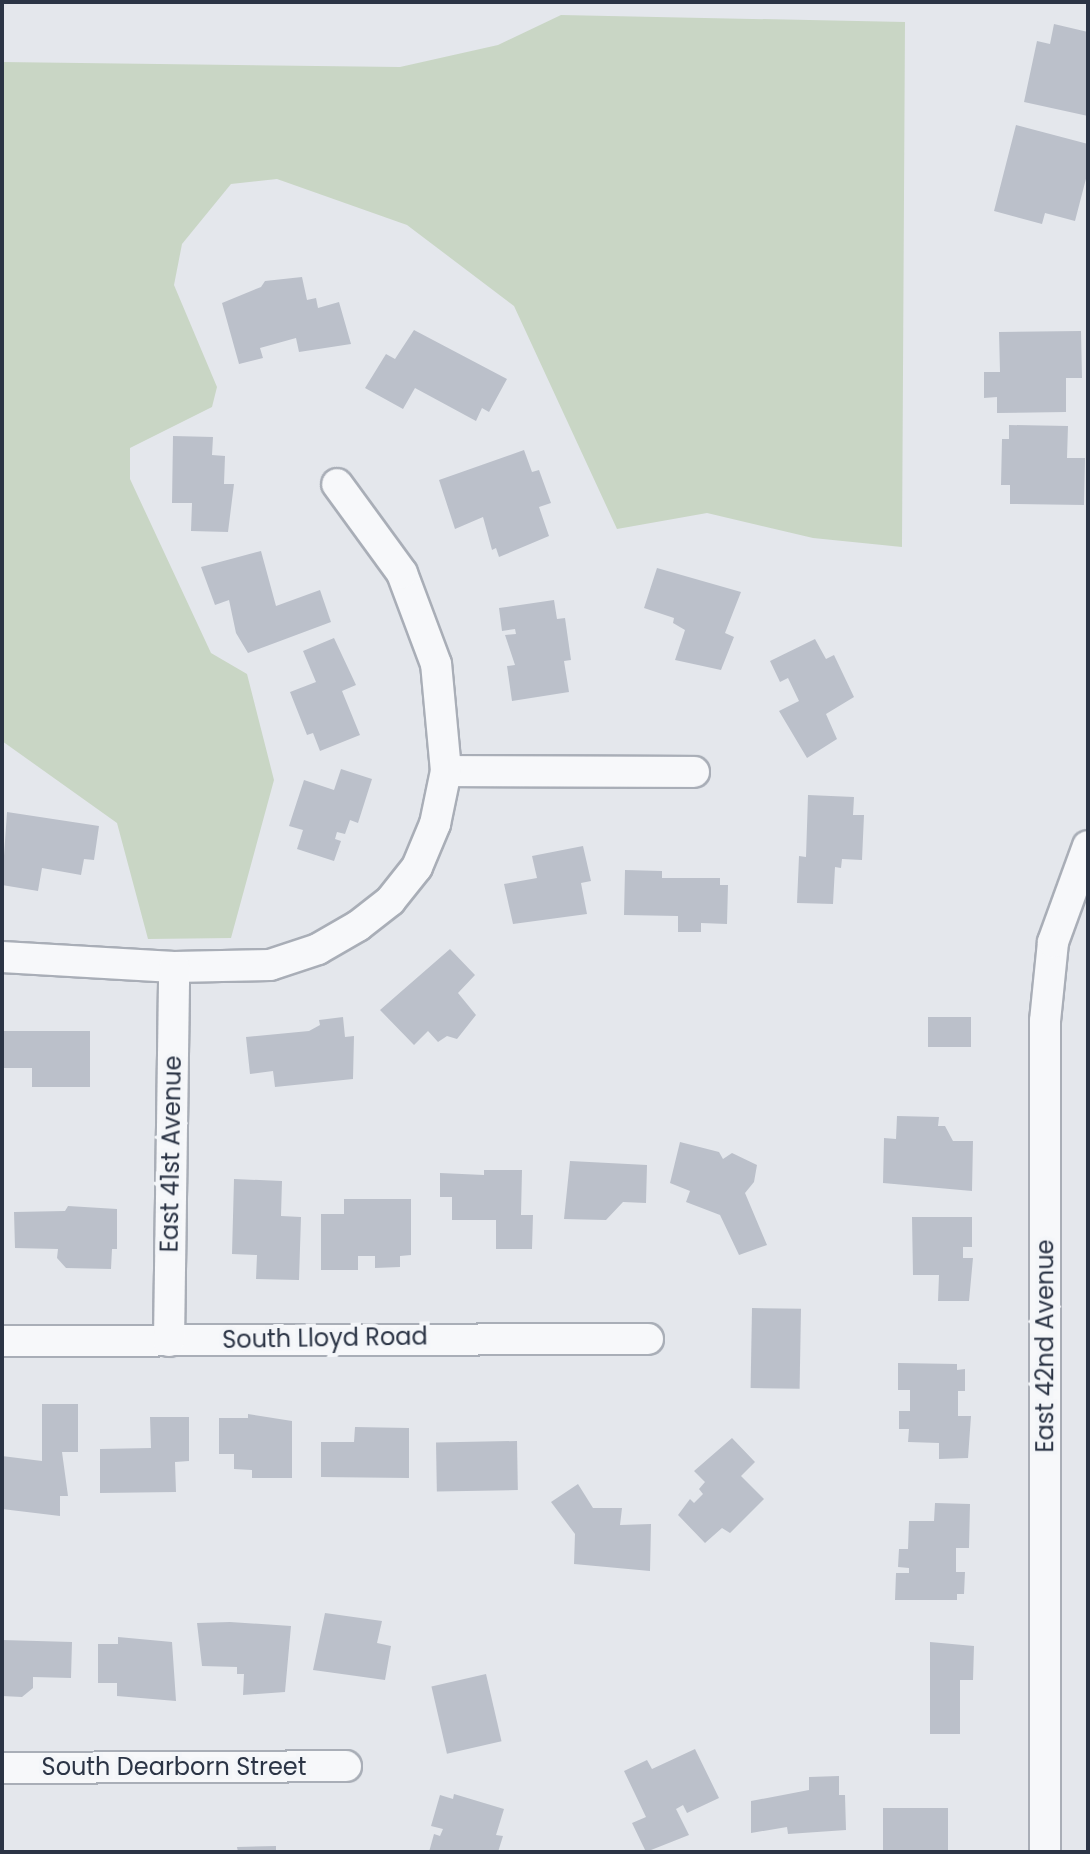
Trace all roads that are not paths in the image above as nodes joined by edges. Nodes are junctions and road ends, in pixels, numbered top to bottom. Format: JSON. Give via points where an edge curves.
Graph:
{"nodes":[{"id":1,"x":337,"y":484,"type":"dead end"},
{"id":2,"x":446,"y":771,"type":"junction"},
{"id":3,"x":694,"y":772,"type":"dead end"},
{"id":4,"x":1088,"y":846,"type":"edge"},
{"id":5,"x":2,"y":957,"type":"edge"},
{"id":6,"x":174,"y":967,"type":"junction"},
{"id":7,"x":648,"y":1339,"type":"dead end"},
{"id":8,"x":2,"y":1341,"type":"edge"},
{"id":9,"x":169,"y":1341,"type":"junction"},
{"id":10,"x":346,"y":1766,"type":"dead end"},
{"id":11,"x":2,"y":1768,"type":"edge"},
{"id":12,"x":1045,"y":1852,"type":"edge"}],
"edges":[{"from":1,"to":2,"type":"street","via":[[402,573],[419,609],[444,711]]},
{"from":2,"to":3,"type":"street"},
{"from":2,"to":6,"type":"street","via":[[435,824],[417,867],[390,901],[358,926],[318,949],[270,965]]},
{"from":4,"to":12,"type":"street","name":"East 42nd Avenue","via":[[1053,942],[1045,1021]]},
{"from":5,"to":6,"type":"street"},
{"from":6,"to":9,"type":"street","name":"East 41st Avenue"},
{"from":7,"to":9,"type":"street","name":"South Lloyd Road"},
{"from":8,"to":9,"type":"street","name":"South Lloyd Road"},
{"from":10,"to":11,"type":"street","name":"South Dearborn Street"}]}
